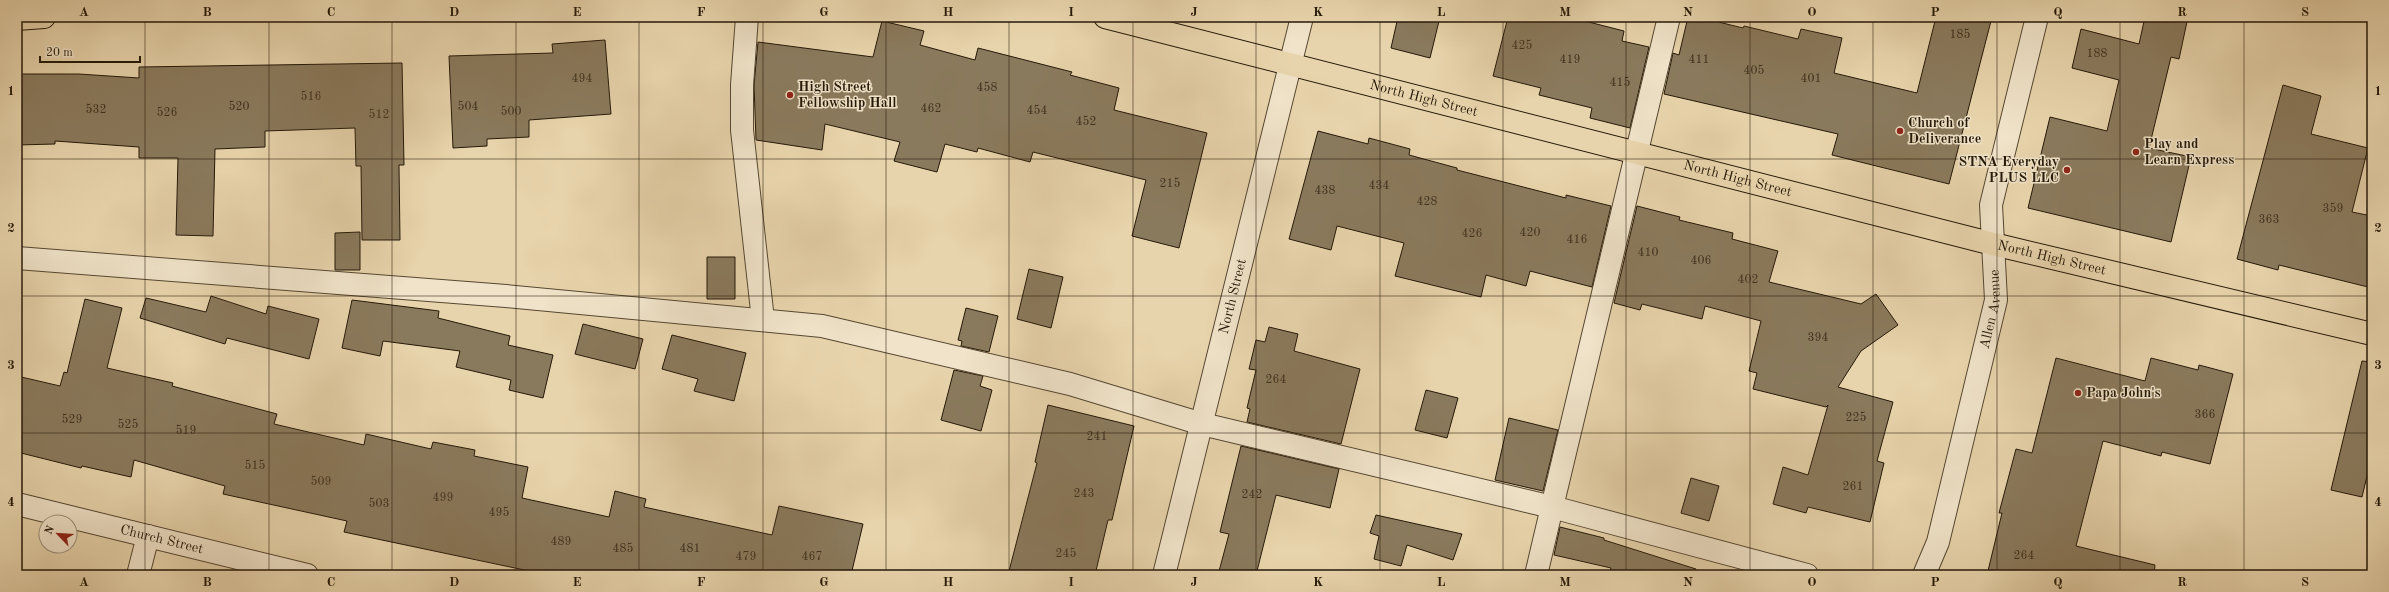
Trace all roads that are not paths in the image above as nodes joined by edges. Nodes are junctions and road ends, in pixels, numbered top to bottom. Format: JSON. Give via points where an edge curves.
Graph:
{"nodes":[{"id":1,"x":44,"y":17,"type":"edge"},
{"id":2,"x":747,"y":17,"type":"edge"},
{"id":3,"x":1105,"y":17,"type":"edge"},
{"id":4,"x":1302,"y":17,"type":"edge"},
{"id":5,"x":1669,"y":17,"type":"edge"},
{"id":6,"x":2037,"y":17,"type":"edge"},
{"id":7,"x":17,"y":19,"type":"edge"},
{"id":8,"x":1290,"y":63,"type":"junction"},
{"id":9,"x":1638,"y":153,"type":"junction"},
{"id":10,"x":1993,"y":244,"type":"junction"},
{"id":11,"x":17,"y":258,"type":"edge"},
{"id":12,"x":763,"y":320,"type":"junction"},
{"id":13,"x":2372,"y":334,"type":"edge"},
{"id":14,"x":1202,"y":424,"type":"junction"},
{"id":15,"x":17,"y":504,"type":"edge"},
{"id":16,"x":1552,"y":507,"type":"junction"},
{"id":17,"x":148,"y":536,"type":"junction"},
{"id":18,"x":138,"y":575,"type":"edge"},
{"id":19,"x":307,"y":575,"type":"edge"},
{"id":20,"x":1164,"y":575,"type":"edge"},
{"id":21,"x":1536,"y":575,"type":"edge"},
{"id":22,"x":1807,"y":575,"type":"edge"},
{"id":23,"x":1924,"y":575,"type":"edge"}],
"edges":[{"from":1,"to":7,"type":"main road"},
{"from":2,"to":12,"type":"street","via":[[742,130]]},
{"from":3,"to":8,"type":"main road","name":"North High Street"},
{"from":4,"to":8,"type":"street","name":"North Street"},
{"from":5,"to":9,"type":"street"},
{"from":6,"to":10,"type":"street","name":"Allen Avenue","via":[[1991,205]]},
{"from":8,"to":9,"type":"main road","name":"North High Street"},
{"from":8,"to":14,"type":"street","name":"North Street"},
{"from":9,"to":10,"type":"main road","name":"North High Street"},
{"from":9,"to":16,"type":"street"},
{"from":10,"to":13,"type":"main road","name":"North High Street"},
{"from":10,"to":23,"type":"street","name":"Allen Avenue","via":[[1996,300],[1938,542]]},
{"from":11,"to":12,"type":"street","via":[[506,296]]},
{"from":12,"to":14,"type":"street","via":[[822,326],[1070,384]]},
{"from":14,"to":16,"type":"street"},
{"from":14,"to":20,"type":"street","name":"North Street"},
{"from":15,"to":17,"type":"street","name":"Church Street"},
{"from":16,"to":21,"type":"street"},
{"from":16,"to":22,"type":"street"},
{"from":17,"to":18,"type":"street"},
{"from":17,"to":19,"type":"street","name":"Church Street"}]}
